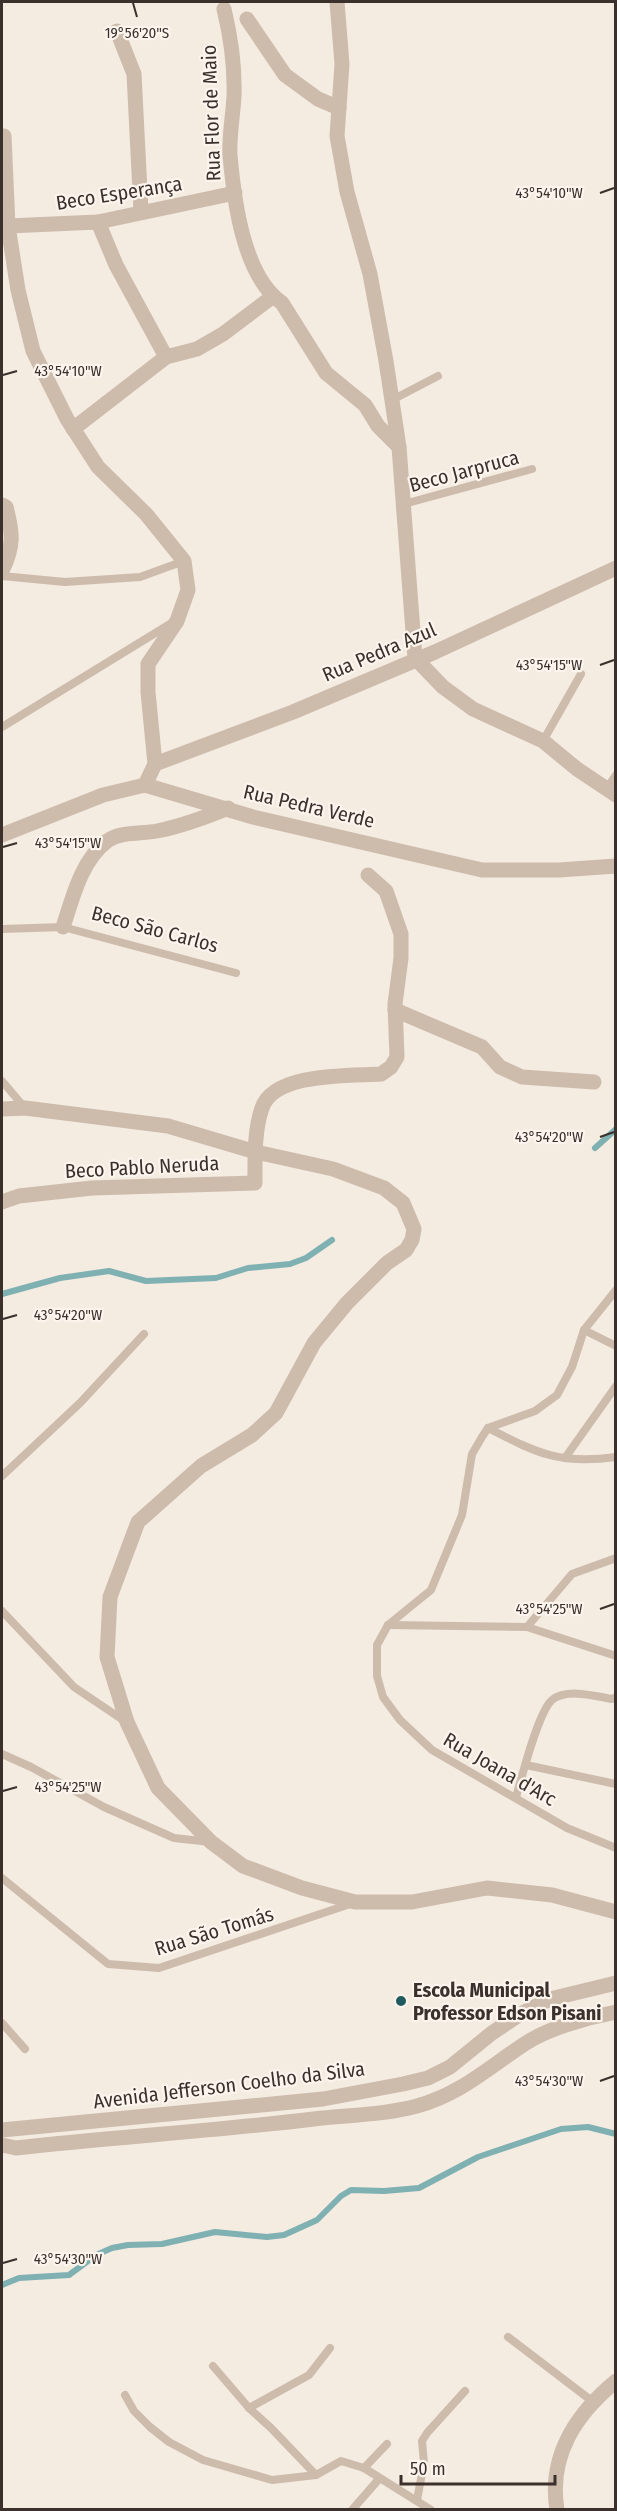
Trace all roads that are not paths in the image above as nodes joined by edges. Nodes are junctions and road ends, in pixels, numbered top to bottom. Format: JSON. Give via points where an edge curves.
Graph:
{"nodes":[{"id":1,"x":337,"y":2,"type":"edge"},
{"id":2,"x":224,"y":9,"type":"dead end"},
{"id":3,"x":247,"y":19,"type":"dead end"},
{"id":4,"x":117,"y":31,"type":"dead end"},
{"id":5,"x":339,"y":108,"type":"junction"},
{"id":6,"x":4,"y":136,"type":"dead end"},
{"id":7,"x":235,"y":193,"type":"junction"},
{"id":8,"x":141,"y":211,"type":"junction"},
{"id":9,"x":98,"y":222,"type":"junction"},
{"id":10,"x":8,"y":226,"type":"junction"},
{"id":11,"x":272,"y":297,"type":"junction"},
{"id":12,"x":166,"y":357,"type":"junction"},
{"id":13,"x":438,"y":376,"type":"dead end"},
{"id":14,"x":392,"y":400,"type":"junction"},
{"id":15,"x":73,"y":429,"type":"junction"},
{"id":16,"x":399,"y":447,"type":"junction"},
{"id":17,"x":532,"y":469,"type":"dead end"},
{"id":18,"x":404,"y":504,"type":"junction"},
{"id":19,"x":4,"y":506,"type":"edge"},
{"id":20,"x":184,"y":561,"type":"junction"},
{"id":21,"x":615,"y":568,"type":"edge"},
{"id":22,"x":2,"y":572,"type":"edge"},
{"id":23,"x":2,"y":576,"type":"edge"},
{"id":24,"x":177,"y":621,"type":"junction"},
{"id":25,"x":415,"y":658,"type":"junction"},
{"id":26,"x":581,"y":674,"type":"dead end"},
{"id":27,"x":2,"y":727,"type":"edge"},
{"id":28,"x":543,"y":741,"type":"junction"},
{"id":29,"x":155,"y":764,"type":"junction"},
{"id":30,"x":145,"y":785,"type":"junction"},
{"id":31,"x":613,"y":786,"type":"edge"},
{"id":32,"x":228,"y":808,"type":"junction"},
{"id":33,"x":2,"y":835,"type":"edge"},
{"id":34,"x":615,"y":866,"type":"edge"},
{"id":35,"x":368,"y":875,"type":"dead end"},
{"id":36,"x":63,"y":927,"type":"junction"},
{"id":37,"x":2,"y":930,"type":"edge"},
{"id":38,"x":236,"y":973,"type":"dead end"},
{"id":39,"x":395,"y":1010,"type":"junction"},
{"id":40,"x":2,"y":1081,"type":"edge"},
{"id":41,"x":594,"y":1082,"type":"dead end"},
{"id":42,"x":25,"y":1108,"type":"junction"},
{"id":43,"x":2,"y":1109,"type":"edge"},
{"id":44,"x":2,"y":1116,"type":"edge"},
{"id":45,"x":256,"y":1152,"type":"junction"},
{"id":46,"x":2,"y":1202,"type":"edge"},
{"id":47,"x":615,"y":1290,"type":"edge"},
{"id":48,"x":584,"y":1330,"type":"junction"},
{"id":49,"x":144,"y":1334,"type":"dead end"},
{"id":50,"x":615,"y":1346,"type":"edge"},
{"id":51,"x":615,"y":1386,"type":"edge"},
{"id":52,"x":489,"y":1428,"type":"junction"},
{"id":53,"x":615,"y":1457,"type":"edge"},
{"id":54,"x":565,"y":1458,"type":"junction"},
{"id":55,"x":2,"y":1476,"type":"edge"},
{"id":56,"x":615,"y":1558,"type":"edge"},
{"id":57,"x":2,"y":1611,"type":"edge"},
{"id":58,"x":388,"y":1625,"type":"junction"},
{"id":59,"x":527,"y":1627,"type":"junction"},
{"id":60,"x":615,"y":1656,"type":"edge"},
{"id":61,"x":615,"y":1697,"type":"edge"},
{"id":62,"x":127,"y":1722,"type":"junction"},
{"id":63,"x":2,"y":1754,"type":"edge"},
{"id":64,"x":526,"y":1765,"type":"junction"},
{"id":65,"x":615,"y":1784,"type":"edge"},
{"id":66,"x":516,"y":1797,"type":"junction"},
{"id":67,"x":211,"y":1842,"type":"junction"},
{"id":68,"x":615,"y":1848,"type":"edge"},
{"id":69,"x":2,"y":1878,"type":"edge"},
{"id":70,"x":356,"y":1902,"type":"junction"},
{"id":71,"x":615,"y":1912,"type":"edge"},
{"id":72,"x":615,"y":1983,"type":"edge"},
{"id":73,"x":615,"y":2012,"type":"edge"},
{"id":74,"x":2,"y":2023,"type":"edge"},
{"id":75,"x":25,"y":2049,"type":"dead end"},
{"id":76,"x":8,"y":2130,"type":"edge"},
{"id":77,"x":9,"y":2146,"type":"edge"},
{"id":78,"x":508,"y":2337,"type":"dead end"},
{"id":79,"x":330,"y":2348,"type":"dead end"},
{"id":80,"x":213,"y":2366,"type":"dead end"},
{"id":81,"x":615,"y":2381,"type":"edge"},
{"id":82,"x":465,"y":2391,"type":"dead end"},
{"id":83,"x":125,"y":2396,"type":"dead end"},
{"id":84,"x":592,"y":2401,"type":"junction"},
{"id":85,"x":249,"y":2408,"type":"junction"},
{"id":86,"x":387,"y":2444,"type":"dead end"},
{"id":87,"x":364,"y":2468,"type":"junction"},
{"id":88,"x":316,"y":2475,"type":"junction"},
{"id":89,"x":379,"y":2479,"type":"junction"},
{"id":90,"x":417,"y":2500,"type":"junction"},
{"id":91,"x":352,"y":2510,"type":"edge"},
{"id":92,"x":431,"y":2510,"type":"edge"},
{"id":93,"x":557,"y":2510,"type":"edge"}],
"edges":[{"from":1,"to":5,"type":"street","via":[[342,64]]},
{"from":2,"to":7,"type":"street","name":"Rua Flor de Maio","via":[[232,51],[230,154]]},
{"from":3,"to":5,"type":"street","via":[[285,75],[318,99]]},
{"from":4,"to":8,"type":"street","via":[[134,74]]},
{"from":5,"to":14,"type":"street","via":[[337,136],[347,192],[370,274]]},
{"from":6,"to":10,"type":"street"},
{"from":7,"to":8,"type":"street","name":"Beco Esperança"},
{"from":7,"to":11,"type":"street","name":"Rua Flor de Maio","via":[[251,261]]},
{"from":8,"to":9,"type":"street","name":"Beco Esperança"},
{"from":9,"to":10,"type":"street","name":"Beco Esperança"},
{"from":9,"to":12,"type":"street","via":[[116,266]]},
{"from":10,"to":15,"type":"street","via":[[33,351]]},
{"from":11,"to":12,"type":"street","via":[[197,349]]},
{"from":11,"to":16,"type":"street","name":"Rua Flor de Maio","via":[[282,303],[326,373],[365,405],[378,426]]},
{"from":12,"to":15,"type":"street"},
{"from":13,"to":14,"type":"lane"},
{"from":14,"to":16,"type":"street"},
{"from":15,"to":20,"type":"street","via":[[98,467],[146,514]]},
{"from":16,"to":18,"type":"street"},
{"from":17,"to":18,"type":"lane","name":"Beco Jarpruca"},
{"from":18,"to":25,"type":"street"},
{"from":19,"to":22,"type":"street","via":[[12,532],[9,558]]},
{"from":20,"to":23,"type":"lane","via":[[140,577],[65,582]]},
{"from":20,"to":24,"type":"street","via":[[188,590]]},
{"from":21,"to":25,"type":"street","name":"Rua Pedra Azul"},
{"from":24,"to":27,"type":"lane"},
{"from":24,"to":29,"type":"street","via":[[148,664]]},
{"from":25,"to":28,"type":"street","via":[[472,709]]},
{"from":25,"to":29,"type":"street","name":"Rua Pedra Azul","via":[[292,712]]},
{"from":26,"to":28,"type":"lane"},
{"from":28,"to":31,"type":"street","via":[[577,769]]},
{"from":29,"to":30,"type":"street"},
{"from":30,"to":32,"type":"street","name":"Rua Pedra Verde"},
{"from":30,"to":33,"type":"street","name":"Rua Pedra Verde","via":[[103,795]]},
{"from":32,"to":34,"type":"street","name":"Rua Pedra Verde","via":[[253,818],[482,870]]},
{"from":32,"to":36,"type":"street","name":"Beco São Carlos","via":[[191,823],[129,833],[108,841],[86,866]]},
{"from":35,"to":39,"type":"street","via":[[386,891],[401,934]]},
{"from":36,"to":37,"type":"lane","name":"Beco São Carlos"},
{"from":36,"to":38,"type":"lane","name":"Beco São Carlos"},
{"from":39,"to":41,"type":"street","via":[[482,1047],[500,1068],[522,1077]]},
{"from":39,"to":45,"type":"street","via":[[397,1057],[391,1067],[381,1074],[295,1081],[270,1095],[262,1108]]},
{"from":40,"to":42,"type":"lane"},
{"from":42,"to":43,"type":"street"},
{"from":42,"to":44,"type":"lane"},
{"from":42,"to":45,"type":"street","via":[[168,1126]]},
{"from":45,"to":46,"type":"street","name":"Beco Pablo Neruda","via":[[255,1182],[92,1188],[19,1196]]},
{"from":45,"to":62,"type":"street","via":[[333,1169],[384,1188],[403,1203],[414,1228],[412,1240],[406,1250],[387,1263],[347,1303],[314,1343],[276,1413],[252,1435],[201,1466],[138,1522],[110,1597],[107,1657]]},
{"from":47,"to":48,"type":"lane"},
{"from":48,"to":50,"type":"lane"},
{"from":48,"to":52,"type":"lane","via":[[572,1367],[557,1395],[535,1412]]},
{"from":49,"to":55,"type":"lane","via":[[80,1403]]},
{"from":51,"to":54,"type":"lane"},
{"from":52,"to":54,"type":"lane","via":[[532,1450]]},
{"from":52,"to":58,"type":"lane","name":"Rua Joana d'Arc","via":[[472,1454],[462,1515],[431,1590]]},
{"from":53,"to":54,"type":"lane"},
{"from":56,"to":59,"type":"lane","via":[[572,1574]]},
{"from":57,"to":62,"type":"lane","via":[[74,1687]]},
{"from":58,"to":59,"type":"lane"},
{"from":58,"to":66,"type":"lane","name":"Rua Joana d'Arc","via":[[377,1645],[377,1676],[383,1697],[400,1720],[432,1750]]},
{"from":59,"to":60,"type":"lane"},
{"from":61,"to":64,"type":"lane","via":[[569,1694],[552,1699],[543,1713]]},
{"from":62,"to":67,"type":"street","via":[[158,1788]]},
{"from":63,"to":67,"type":"lane","via":[[104,1808],[174,1838]]},
{"from":64,"to":65,"type":"lane"},
{"from":64,"to":66,"type":"lane"},
{"from":66,"to":68,"type":"lane","name":"Rua Joana d'Arc","via":[[567,1828]]},
{"from":67,"to":70,"type":"street","via":[[243,1866],[302,1888]]},
{"from":69,"to":70,"type":"lane","name":"Rua São Tomás","via":[[108,1964],[159,1968]]},
{"from":70,"to":71,"type":"street","via":[[412,1902],[487,1888],[552,1895]]},
{"from":72,"to":76,"type":"street","name":"Avenida Jefferson Coelho da Silva","via":[[550,1999],[492,2033],[450,2067],[404,2084],[323,2099]]},
{"from":73,"to":77,"type":"street","name":"Avenida Jefferson Coelho da Silva","via":[[586,2017],[528,2042],[481,2077],[416,2106],[248,2127]]},
{"from":74,"to":75,"type":"lane"},
{"from":78,"to":84,"type":"lane"},
{"from":79,"to":85,"type":"lane","via":[[309,2375]]},
{"from":80,"to":85,"type":"lane"},
{"from":81,"to":84,"type":"street"},
{"from":82,"to":90,"type":"lane","via":[[422,2441],[424,2463]]},
{"from":83,"to":88,"type":"lane","via":[[150,2427],[203,2460],[272,2480]]},
{"from":84,"to":93,"type":"street","via":[[570,2430],[554,2491]]},
{"from":85,"to":88,"type":"lane"},
{"from":86,"to":87,"type":"lane"},
{"from":87,"to":88,"type":"lane","via":[[341,2461]]},
{"from":87,"to":89,"type":"lane"},
{"from":89,"to":90,"type":"lane"},
{"from":89,"to":91,"type":"lane"},
{"from":90,"to":92,"type":"lane"}]}
